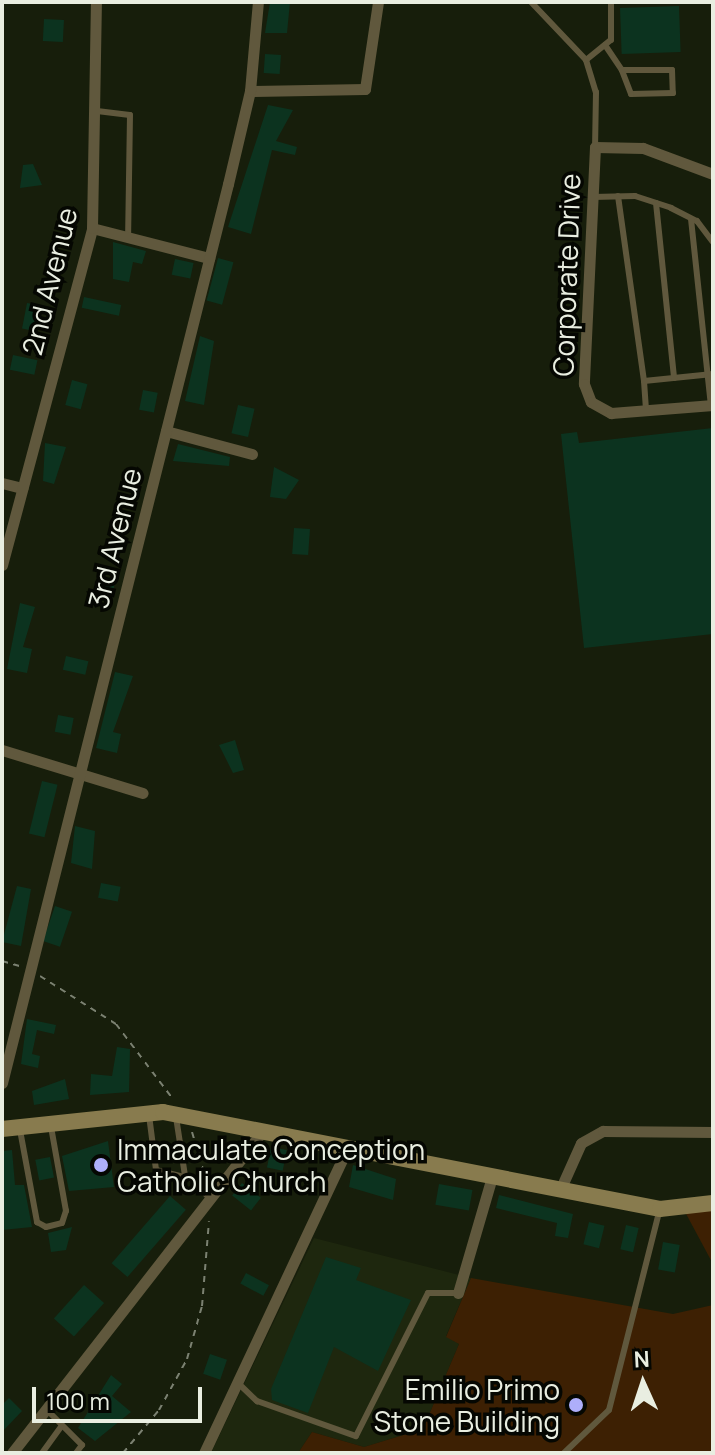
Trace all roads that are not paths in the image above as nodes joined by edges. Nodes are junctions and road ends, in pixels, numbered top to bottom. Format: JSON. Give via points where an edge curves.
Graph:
{"nodes":[{"id":1,"x":96,"y":2,"type":"edge"},
{"id":2,"x":258,"y":2,"type":"edge"},
{"id":3,"x":378,"y":2,"type":"edge"},
{"id":4,"x":531,"y":2,"type":"edge"},
{"id":5,"x":611,"y":2,"type":"edge"},
{"id":6,"x":605,"y":45,"type":"junction"},
{"id":7,"x":586,"y":60,"type":"junction"},
{"id":8,"x":622,"y":70,"type":"junction"},
{"id":9,"x":250,"y":91,"type":"junction"},
{"id":10,"x":97,"y":111,"type":"junction"},
{"id":11,"x":595,"y":147,"type":"junction"},
{"id":12,"x":713,"y":174,"type":"edge"},
{"id":13,"x":618,"y":196,"type":"junction"},
{"id":14,"x":593,"y":197,"type":"junction"},
{"id":15,"x":656,"y":203,"type":"junction"},
{"id":16,"x":691,"y":219,"type":"junction"},
{"id":17,"x":92,"y":228,"type":"junction"},
{"id":18,"x":128,"y":237,"type":"junction"},
{"id":19,"x":713,"y":242,"type":"edge"},
{"id":20,"x":209,"y":258,"type":"junction"},
{"id":21,"x":711,"y":374,"type":"edge"},
{"id":22,"x":674,"y":378,"type":"junction"},
{"id":23,"x":644,"y":381,"type":"junction"},
{"id":24,"x":712,"y":405,"type":"edge"},
{"id":25,"x":646,"y":415,"type":"junction"},
{"id":26,"x":166,"y":431,"type":"junction"},
{"id":27,"x":252,"y":454,"type":"dead end"},
{"id":28,"x":2,"y":483,"type":"edge"},
{"id":29,"x":22,"y":488,"type":"junction"},
{"id":30,"x":2,"y":565,"type":"edge"},
{"id":31,"x":2,"y":750,"type":"edge"},
{"id":32,"x":79,"y":775,"type":"junction"},
{"id":33,"x":143,"y":793,"type":"dead end"},
{"id":34,"x":2,"y":1083,"type":"edge"},
{"id":35,"x":176,"y":1109,"type":"junction"},
{"id":36,"x":149,"y":1111,"type":"junction"},
{"id":37,"x":50,"y":1122,"type":"junction"},
{"id":38,"x":10,"y":1128,"type":"edge"},
{"id":39,"x":264,"y":1129,"type":"junction"},
{"id":40,"x":713,"y":1132,"type":"edge"},
{"id":41,"x":349,"y":1145,"type":"junction"},
{"id":42,"x":185,"y":1176,"type":"junction"},
{"id":43,"x":492,"y":1177,"type":"junction"},
{"id":44,"x":560,"y":1190,"type":"junction"},
{"id":45,"x":210,"y":1202,"type":"junction"},
{"id":46,"x":713,"y":1203,"type":"edge"},
{"id":47,"x":660,"y":1209,"type":"junction"},
{"id":48,"x":458,"y":1293,"type":"joint"},
{"id":49,"x":237,"y":1382,"type":"junction"},
{"id":50,"x":46,"y":1409,"type":"junction"},
{"id":51,"x":61,"y":1427,"type":"junction"},
{"id":52,"x":12,"y":1453,"type":"edge"},
{"id":53,"x":42,"y":1453,"type":"edge"},
{"id":54,"x":76,"y":1453,"type":"edge"},
{"id":55,"x":204,"y":1453,"type":"edge"},
{"id":56,"x":564,"y":1453,"type":"edge"}],
"edges":[{"from":1,"to":10,"type":"street","name":"2nd Avenue"},
{"from":2,"to":9,"type":"street","name":"3rd Avenue"},
{"from":3,"to":9,"type":"street","via":[[365,89]]},
{"from":4,"to":7,"type":"lane"},
{"from":5,"to":6,"type":"lane"},
{"from":6,"to":7,"type":"lane"},
{"from":6,"to":8,"type":"lane"},
{"from":7,"to":11,"type":"lane","via":[[596,92]]},
{"from":8,"to":8,"type":"lane","via":[[672,70],[673,93],[631,94]]},
{"from":9,"to":20,"type":"street","name":"3rd Avenue"},
{"from":10,"to":17,"type":"street","name":"2nd Avenue"},
{"from":10,"to":18,"type":"lane","via":[[130,115]]},
{"from":11,"to":12,"type":"street","name":"Corporate Drive","via":[[643,148]]},
{"from":11,"to":14,"type":"street","name":"Corporate Drive"},
{"from":13,"to":14,"type":"lane"},
{"from":13,"to":15,"type":"lane"},
{"from":13,"to":23,"type":"lane"},
{"from":14,"to":25,"type":"street","name":"Corporate Drive","via":[[584,384],[591,402],[611,413]]},
{"from":15,"to":16,"type":"lane"},
{"from":15,"to":22,"type":"lane"},
{"from":16,"to":19,"type":"lane"},
{"from":16,"to":21,"type":"lane"},
{"from":17,"to":18,"type":"street"},
{"from":17,"to":29,"type":"street","name":"2nd Avenue"},
{"from":18,"to":20,"type":"street"},
{"from":20,"to":26,"type":"street","name":"3rd Avenue"},
{"from":21,"to":22,"type":"lane"},
{"from":21,"to":24,"type":"lane"},
{"from":22,"to":23,"type":"lane"},
{"from":23,"to":25,"type":"lane"},
{"from":24,"to":25,"type":"street","name":"Corporate Drive"},
{"from":26,"to":27,"type":"street"},
{"from":26,"to":32,"type":"street","name":"3rd Avenue"},
{"from":28,"to":29,"type":"street"},
{"from":29,"to":30,"type":"street","name":"2nd Avenue"},
{"from":31,"to":32,"type":"street"},
{"from":32,"to":33,"type":"street"},
{"from":32,"to":34,"type":"street","name":"3rd Avenue"},
{"from":35,"to":36,"type":"street"},
{"from":35,"to":39,"type":"street"},
{"from":35,"to":42,"type":"lane"},
{"from":36,"to":37,"type":"street"},
{"from":36,"to":42,"type":"lane","via":[[156,1170]]},
{"from":37,"to":38,"type":"street"},
{"from":37,"to":38,"type":"lane","via":[[66,1211],[62,1223],[46,1227],[37,1222]]},
{"from":39,"to":41,"type":"street"},
{"from":39,"to":45,"type":"street"},
{"from":40,"to":44,"type":"street","via":[[603,1131],[581,1143]]},
{"from":41,"to":43,"type":"street"},
{"from":41,"to":49,"type":"street"},
{"from":42,"to":45,"type":"lane"},
{"from":43,"to":44,"type":"street"},
{"from":43,"to":48,"type":"street"},
{"from":44,"to":47,"type":"street"},
{"from":45,"to":50,"type":"street"},
{"from":46,"to":47,"type":"street"},
{"from":47,"to":56,"type":"lane","via":[[609,1410]]},
{"from":48,"to":49,"type":"lane","via":[[428,1293],[356,1436],[257,1401]]},
{"from":49,"to":55,"type":"street"},
{"from":50,"to":51,"type":"lane"},
{"from":50,"to":52,"type":"street"},
{"from":51,"to":53,"type":"lane"},
{"from":51,"to":54,"type":"lane","via":[[82,1445]]}]}
